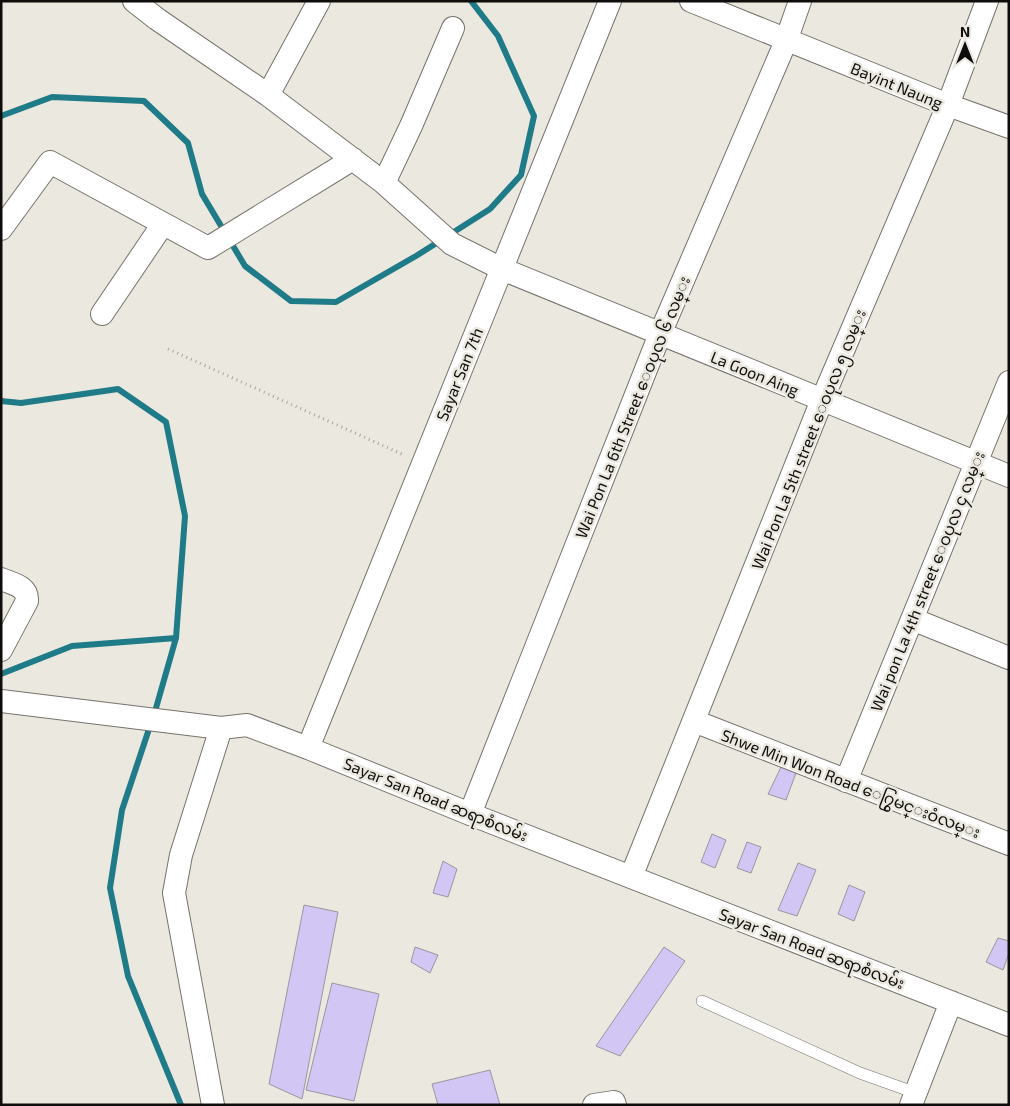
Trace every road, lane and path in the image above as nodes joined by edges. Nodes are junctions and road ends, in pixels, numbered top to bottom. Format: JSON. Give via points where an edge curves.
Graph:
{"nodes":[{"id":1,"x":134,"y":1,"type":"edge"},
{"id":2,"x":319,"y":1,"type":"edge"},
{"id":3,"x":610,"y":1,"type":"edge"},
{"id":4,"x":691,"y":1,"type":"edge"},
{"id":5,"x":800,"y":1,"type":"edge"},
{"id":6,"x":987,"y":1,"type":"edge"},
{"id":7,"x":453,"y":28,"type":"dead end"},
{"id":8,"x":786,"y":41,"type":"junction"},
{"id":9,"x":268,"y":95,"type":"junction"},
{"id":10,"x":948,"y":106,"type":"junction"},
{"id":11,"x":1009,"y":127,"type":"edge"},
{"id":12,"x":353,"y":159,"type":"junction"},
{"id":13,"x":384,"y":183,"type":"junction"},
{"id":14,"x":163,"y":224,"type":"junction"},
{"id":15,"x":1,"y":228,"type":"edge"},
{"id":16,"x":502,"y":269,"type":"junction"},
{"id":17,"x":102,"y":314,"type":"dead end"},
{"id":18,"x":660,"y":334,"type":"junction"},
{"id":19,"x":168,"y":349,"type":"dead end"},
{"id":20,"x":1009,"y":382,"type":"edge"},
{"id":21,"x":822,"y":400,"type":"junction"},
{"id":22,"x":976,"y":463,"type":"junction"},
{"id":23,"x":423,"y":464,"type":"junction"},
{"id":24,"x":1009,"y":476,"type":"edge"},
{"id":25,"x":1,"y":579,"type":"edge"},
{"id":26,"x":912,"y":619,"type":"junction"},
{"id":27,"x":1,"y":650,"type":"edge"},
{"id":28,"x":1009,"y":658,"type":"edge"},
{"id":29,"x":1,"y":701,"type":"edge"},
{"id":30,"x":694,"y":721,"type":"junction"},
{"id":31,"x":221,"y":728,"type":"junction"},
{"id":32,"x":308,"y":748,"type":"junction"},
{"id":33,"x":846,"y":781,"type":"junction"},
{"id":34,"x":470,"y":814,"type":"junction"},
{"id":35,"x":1009,"y":844,"type":"edge"},
{"id":36,"x":631,"y":877,"type":"junction"},
{"id":37,"x":702,"y":1000,"type":"dead end"},
{"id":38,"x":952,"y":1002,"type":"junction"},
{"id":39,"x":1009,"y":1026,"type":"edge"},
{"id":40,"x":914,"y":1099,"type":"edge"},
{"id":41,"x":213,"y":1105,"type":"edge"},
{"id":42,"x":594,"y":1105,"type":"edge"},
{"id":43,"x":615,"y":1105,"type":"edge"}],
"edges":[{"from":1,"to":9,"type":"street","name":"La Goon Aing"},
{"from":2,"to":9,"type":"street"},
{"from":3,"to":16,"type":"street","name":"Sayar San 7th"},
{"from":4,"to":8,"type":"street","name":"Bayint Naung"},
{"from":5,"to":8,"type":"street","name":"Wai Pon La 6th Street ေဝပုလ ၆ လမ္း"},
{"from":6,"to":10,"type":"street","name":"Wai Pon La 5th street ေဝပုလ ၅ လမ္း"},
{"from":7,"to":13,"type":"street"},
{"from":8,"to":10,"type":"street","name":"Bayint Naung"},
{"from":8,"to":18,"type":"street","name":"Wai Pon La 6th Street ေဝပုလ ၆ လမ္း"},
{"from":9,"to":12,"type":"street","name":"La Goon Aing"},
{"from":10,"to":11,"type":"street","name":"Bayint Naung"},
{"from":10,"to":21,"type":"street","name":"Wai Pon La 5th street ေဝပုလ ၅ လမ္း"},
{"from":12,"to":13,"type":"street","name":"La Goon Aing"},
{"from":12,"to":14,"type":"street","via":[[208,248]]},
{"from":13,"to":16,"type":"street","name":"La Goon Aing","via":[[452,244]]},
{"from":14,"to":15,"type":"street","via":[[50,162]]},
{"from":14,"to":17,"type":"street"},
{"from":16,"to":18,"type":"street","name":"La Goon Aing"},
{"from":16,"to":23,"type":"street","name":"Sayar San 7th"},
{"from":18,"to":21,"type":"street","name":"La Goon Aing"},
{"from":18,"to":34,"type":"street","name":"Wai Pon La 6th Street ေဝပုလ ၆ လမ္း"},
{"from":19,"to":23,"type":"path"},
{"from":20,"to":22,"type":"street","name":"Wai pon La 4th street ေဝပုလ ၄ လမ္း"},
{"from":21,"to":22,"type":"street","name":"La Goon Aing"},
{"from":21,"to":30,"type":"street","name":"Wai Pon La 5th street ေဝပုလ ၅ လမ္း"},
{"from":22,"to":24,"type":"street","name":"La Goon Aing"},
{"from":22,"to":26,"type":"street","name":"Wai pon La 4th street ေဝပုလ ၄ လမ္း"},
{"from":23,"to":32,"type":"street","name":"Sayar San 7th"},
{"from":25,"to":27,"type":"street","via":[[24,589],[27,594],[27,601]]},
{"from":26,"to":28,"type":"street"},
{"from":26,"to":33,"type":"street","name":"Wai pon La 4th street ေဝပုလ ၄ လမ္း"},
{"from":29,"to":31,"type":"street","name":"Sayar San Road ဆရာစံလမ်း"},
{"from":30,"to":33,"type":"street","name":"Shwe Min Won Road ေ၇ြွမင္းဝံလမ္း"},
{"from":30,"to":36,"type":"street","name":"Wai Pon La 5th street ေဝပုလ ၅ လမ္း"},
{"from":31,"to":32,"type":"street","name":"Sayar San Road ဆရာစံလမ်း","via":[[247,724]]},
{"from":31,"to":41,"type":"street","via":[[181,855],[174,893]]},
{"from":32,"to":34,"type":"street","name":"Sayar San Road ဆရာစံလမ်း"},
{"from":33,"to":35,"type":"street","name":"Shwe Min Won Road ေ၇ြွမင္းဝံလမ္း"},
{"from":34,"to":36,"type":"street","name":"Sayar San Road ဆရာစံလမ်း"},
{"from":36,"to":38,"type":"street","name":"Sayar San Road ဆရာစံလမ်း"},
{"from":37,"to":40,"type":"lane"},
{"from":38,"to":39,"type":"street","name":"Sayar San Road ဆရာစံလမ်း"},
{"from":38,"to":40,"type":"street"},
{"from":42,"to":43,"type":"street","via":[[614,1102]]}]}
